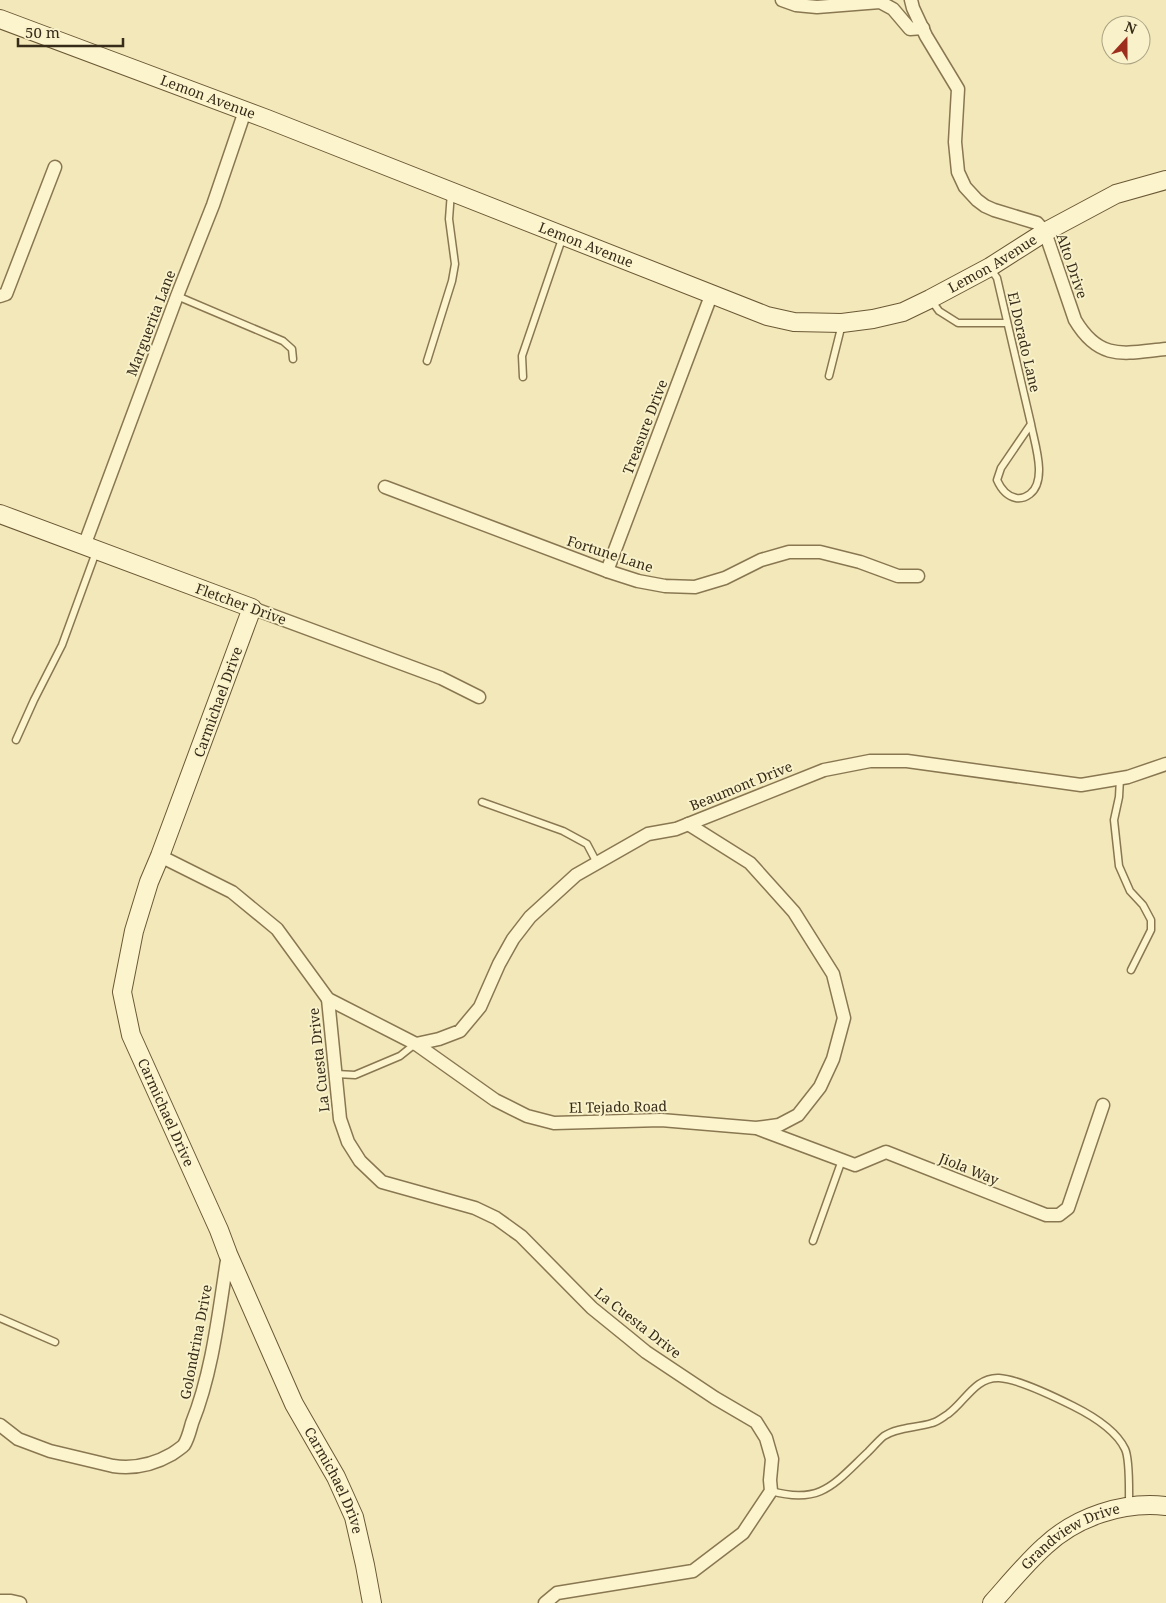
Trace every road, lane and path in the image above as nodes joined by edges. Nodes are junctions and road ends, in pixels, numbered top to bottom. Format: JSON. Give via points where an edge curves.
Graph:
{"nodes":[{"id":1,"x":782,"y":0,"type":"edge"},
{"id":2,"x":911,"y":0,"type":"edge"},
{"id":3,"x":0,"y":19,"type":"edge"},
{"id":4,"x":923,"y":28,"type":"junction"},
{"id":5,"x":246,"y":111,"type":"junction"},
{"id":6,"x":55,"y":167,"type":"dead end"},
{"id":7,"x":1166,"y":180,"type":"edge"},
{"id":8,"x":451,"y":191,"type":"junction"},
{"id":9,"x":1045,"y":232,"type":"junction"},
{"id":10,"x":563,"y":234,"type":"junction"},
{"id":11,"x":990,"y":267,"type":"junction"},
{"id":12,"x":712,"y":293,"type":"junction"},
{"id":13,"x":0,"y":296,"type":"edge"},
{"id":14,"x":177,"y":296,"type":"junction"},
{"id":15,"x":930,"y":299,"type":"junction"},
{"id":16,"x":842,"y":323,"type":"junction"},
{"id":17,"x":1007,"y":324,"type":"junction"},
{"id":18,"x":1166,"y":349,"type":"edge"},
{"id":19,"x":293,"y":359,"type":"dead end"},
{"id":20,"x":427,"y":361,"type":"dead end"},
{"id":21,"x":829,"y":376,"type":"dead end"},
{"id":22,"x":523,"y":377,"type":"dead end"},
{"id":23,"x":1031,"y":424,"type":"junction"},
{"id":24,"x":385,"y":487,"type":"dead end"},
{"id":25,"x":0,"y":514,"type":"edge"},
{"id":26,"x":90,"y":548,"type":"junction"},
{"id":27,"x":607,"y":571,"type":"junction"},
{"id":28,"x":918,"y":576,"type":"dead end"},
{"id":29,"x":252,"y":608,"type":"junction"},
{"id":30,"x":479,"y":697,"type":"dead end"},
{"id":31,"x":16,"y":740,"type":"dead end"},
{"id":32,"x":1166,"y":764,"type":"edge"},
{"id":33,"x":1120,"y":778,"type":"junction"},
{"id":34,"x":482,"y":802,"type":"dead end"},
{"id":35,"x":688,"y":824,"type":"junction"},
{"id":36,"x":160,"y":856,"type":"junction"},
{"id":37,"x":597,"y":863,"type":"junction"},
{"id":38,"x":1131,"y":970,"type":"dead end"},
{"id":39,"x":328,"y":999,"type":"junction"},
{"id":40,"x":416,"y":1044,"type":"junction"},
{"id":41,"x":334,"y":1074,"type":"junction"},
{"id":42,"x":1103,"y":1106,"type":"dead end"},
{"id":43,"x":756,"y":1128,"type":"junction"},
{"id":44,"x":842,"y":1160,"type":"junction"},
{"id":45,"x":813,"y":1241,"type":"dead end"},
{"id":46,"x":228,"y":1254,"type":"junction"},
{"id":47,"x":0,"y":1318,"type":"edge"},
{"id":48,"x":55,"y":1342,"type":"dead end"},
{"id":49,"x":0,"y":1425,"type":"edge"},
{"id":50,"x":771,"y":1491,"type":"junction"},
{"id":51,"x":1166,"y":1506,"type":"edge"},
{"id":52,"x":1129,"y":1507,"type":"junction"},
{"id":53,"x":0,"y":1602,"type":"edge"},
{"id":54,"x":20,"y":1603,"type":"edge"},
{"id":55,"x":372,"y":1603,"type":"edge"},
{"id":56,"x":545,"y":1603,"type":"edge"},
{"id":57,"x":992,"y":1603,"type":"edge"}],
"edges":[{"from":1,"to":4,"type":"street","via":[[796,5],[817,6],[880,2],[893,9],[910,29]]},
{"from":2,"to":4,"type":"street","name":"Alto Drive"},
{"from":3,"to":5,"type":"street","name":"Lemon Avenue"},
{"from":4,"to":9,"type":"street","name":"Alto Drive","via":[[958,89],[955,142],[958,172],[965,187],[985,206],[1036,223]]},
{"from":5,"to":8,"type":"street","name":"Lemon Avenue"},
{"from":5,"to":14,"type":"street","name":"Marguerita Lane"},
{"from":6,"to":13,"type":"street","via":[[6,294]]},
{"from":7,"to":9,"type":"street","name":"Lemon Avenue","via":[[1116,194]]},
{"from":8,"to":10,"type":"street","name":"Lemon Avenue"},
{"from":8,"to":20,"type":"lane","via":[[449,219],[455,264]]},
{"from":9,"to":11,"type":"street","name":"Lemon Avenue"},
{"from":9,"to":18,"type":"street","name":"Alto Drive","via":[[1075,320],[1088,338],[1101,348],[1118,353]]},
{"from":10,"to":12,"type":"street","name":"Lemon Avenue"},
{"from":10,"to":22,"type":"lane","via":[[522,356]]},
{"from":11,"to":15,"type":"street","name":"Lemon Avenue"},
{"from":11,"to":17,"type":"lane","name":"El Dorado Lane","via":[[997,278]]},
{"from":12,"to":16,"type":"street","name":"Lemon Avenue","via":[[767,316],[794,322]]},
{"from":12,"to":27,"type":"street","name":"Treasure Drive"},
{"from":14,"to":19,"type":"lane","via":[[283,341],[292,349]]},
{"from":14,"to":26,"type":"street","name":"Marguerita Lane"},
{"from":15,"to":16,"type":"street","name":"Lemon Avenue","via":[[903,312]]},
{"from":15,"to":17,"type":"lane","via":[[939,311],[958,323]]},
{"from":16,"to":21,"type":"lane"},
{"from":17,"to":23,"type":"lane","name":"El Dorado Lane"},
{"from":23,"to":23,"type":"lane","name":"El Dorado Lane","via":[[1001,468],[997,480],[1002,491],[1016,498],[1026,498],[1039,480]]},
{"from":24,"to":27,"type":"street","name":"Fortune Lane"},
{"from":25,"to":26,"type":"street","name":"Fletcher Drive"},
{"from":26,"to":29,"type":"street","name":"Fletcher Drive"},
{"from":26,"to":31,"type":"lane","via":[[62,645]]},
{"from":27,"to":28,"type":"street","name":"Fortune Lane","via":[[638,582],[695,587],[789,552],[820,552],[898,576]]},
{"from":29,"to":30,"type":"street","name":"Fletcher Drive","via":[[441,678]]},
{"from":29,"to":36,"type":"street","name":"Carmichael Drive"},
{"from":32,"to":33,"type":"street","name":"Beaumont Drive"},
{"from":33,"to":35,"type":"street","name":"Beaumont Drive","via":[[1081,785],[907,761],[870,761],[824,770]]},
{"from":33,"to":38,"type":"lane","via":[[1114,820],[1119,866],[1130,891],[1143,905],[1151,930]]},
{"from":34,"to":37,"type":"lane","via":[[564,831],[587,844]]},
{"from":35,"to":37,"type":"street","name":"Beaumont Drive","via":[[648,834]]},
{"from":35,"to":43,"type":"street","name":"El Tejado Road","via":[[750,863],[794,912],[833,974],[844,1018],[833,1059],[820,1086],[798,1115],[779,1125]]},
{"from":36,"to":39,"type":"street","name":"El Tejado Road","via":[[232,892],[277,929]]},
{"from":36,"to":46,"type":"street","name":"Carmichael Drive","via":[[148,882],[134,931],[122,992],[131,1035]]},
{"from":37,"to":40,"type":"street","name":"Beaumont Drive","via":[[576,875],[530,917],[499,964],[480,1007],[460,1031]]},
{"from":39,"to":40,"type":"street","name":"El Tejado Road"},
{"from":39,"to":41,"type":"street","name":"La Cuesta Drive"},
{"from":40,"to":41,"type":"lane","via":[[400,1056],[355,1075]]},
{"from":40,"to":43,"type":"street","name":"El Tejado Road","via":[[495,1100],[527,1116],[554,1123],[661,1120]]},
{"from":41,"to":50,"type":"street","name":"La Cuesta Drive","via":[[343,1131],[367,1168],[382,1182],[475,1208],[509,1226],[592,1308],[646,1352],[756,1422],[770,1448]]},
{"from":42,"to":44,"type":"street","name":"Jiola Way","via":[[1068,1208],[1059,1216],[1046,1215],[886,1152],[855,1165]]},
{"from":43,"to":44,"type":"street","name":"Jiola Way"},
{"from":44,"to":45,"type":"lane"},
{"from":46,"to":49,"type":"street","name":"Golondrina Drive","via":[[201,1402],[184,1444],[175,1452],[144,1466],[113,1466],[50,1451],[18,1439]]},
{"from":46,"to":55,"type":"street","name":"Carmichael Drive","via":[[294,1404],[354,1517]]},
{"from":47,"to":48,"type":"lane"},
{"from":50,"to":52,"type":"lane","via":[[787,1496],[818,1493],[834,1485],[886,1435],[933,1423],[949,1413],[982,1381],[998,1378],[1052,1395],[1108,1427],[1125,1449]]},
{"from":50,"to":56,"type":"street","via":[[743,1533],[694,1571],[557,1593]]},
{"from":51,"to":52,"type":"street","name":"Grandview Drive"},
{"from":52,"to":57,"type":"street","name":"Grandview Drive","via":[[1091,1517],[1056,1537]]},
{"from":53,"to":54,"type":"street"}]}
